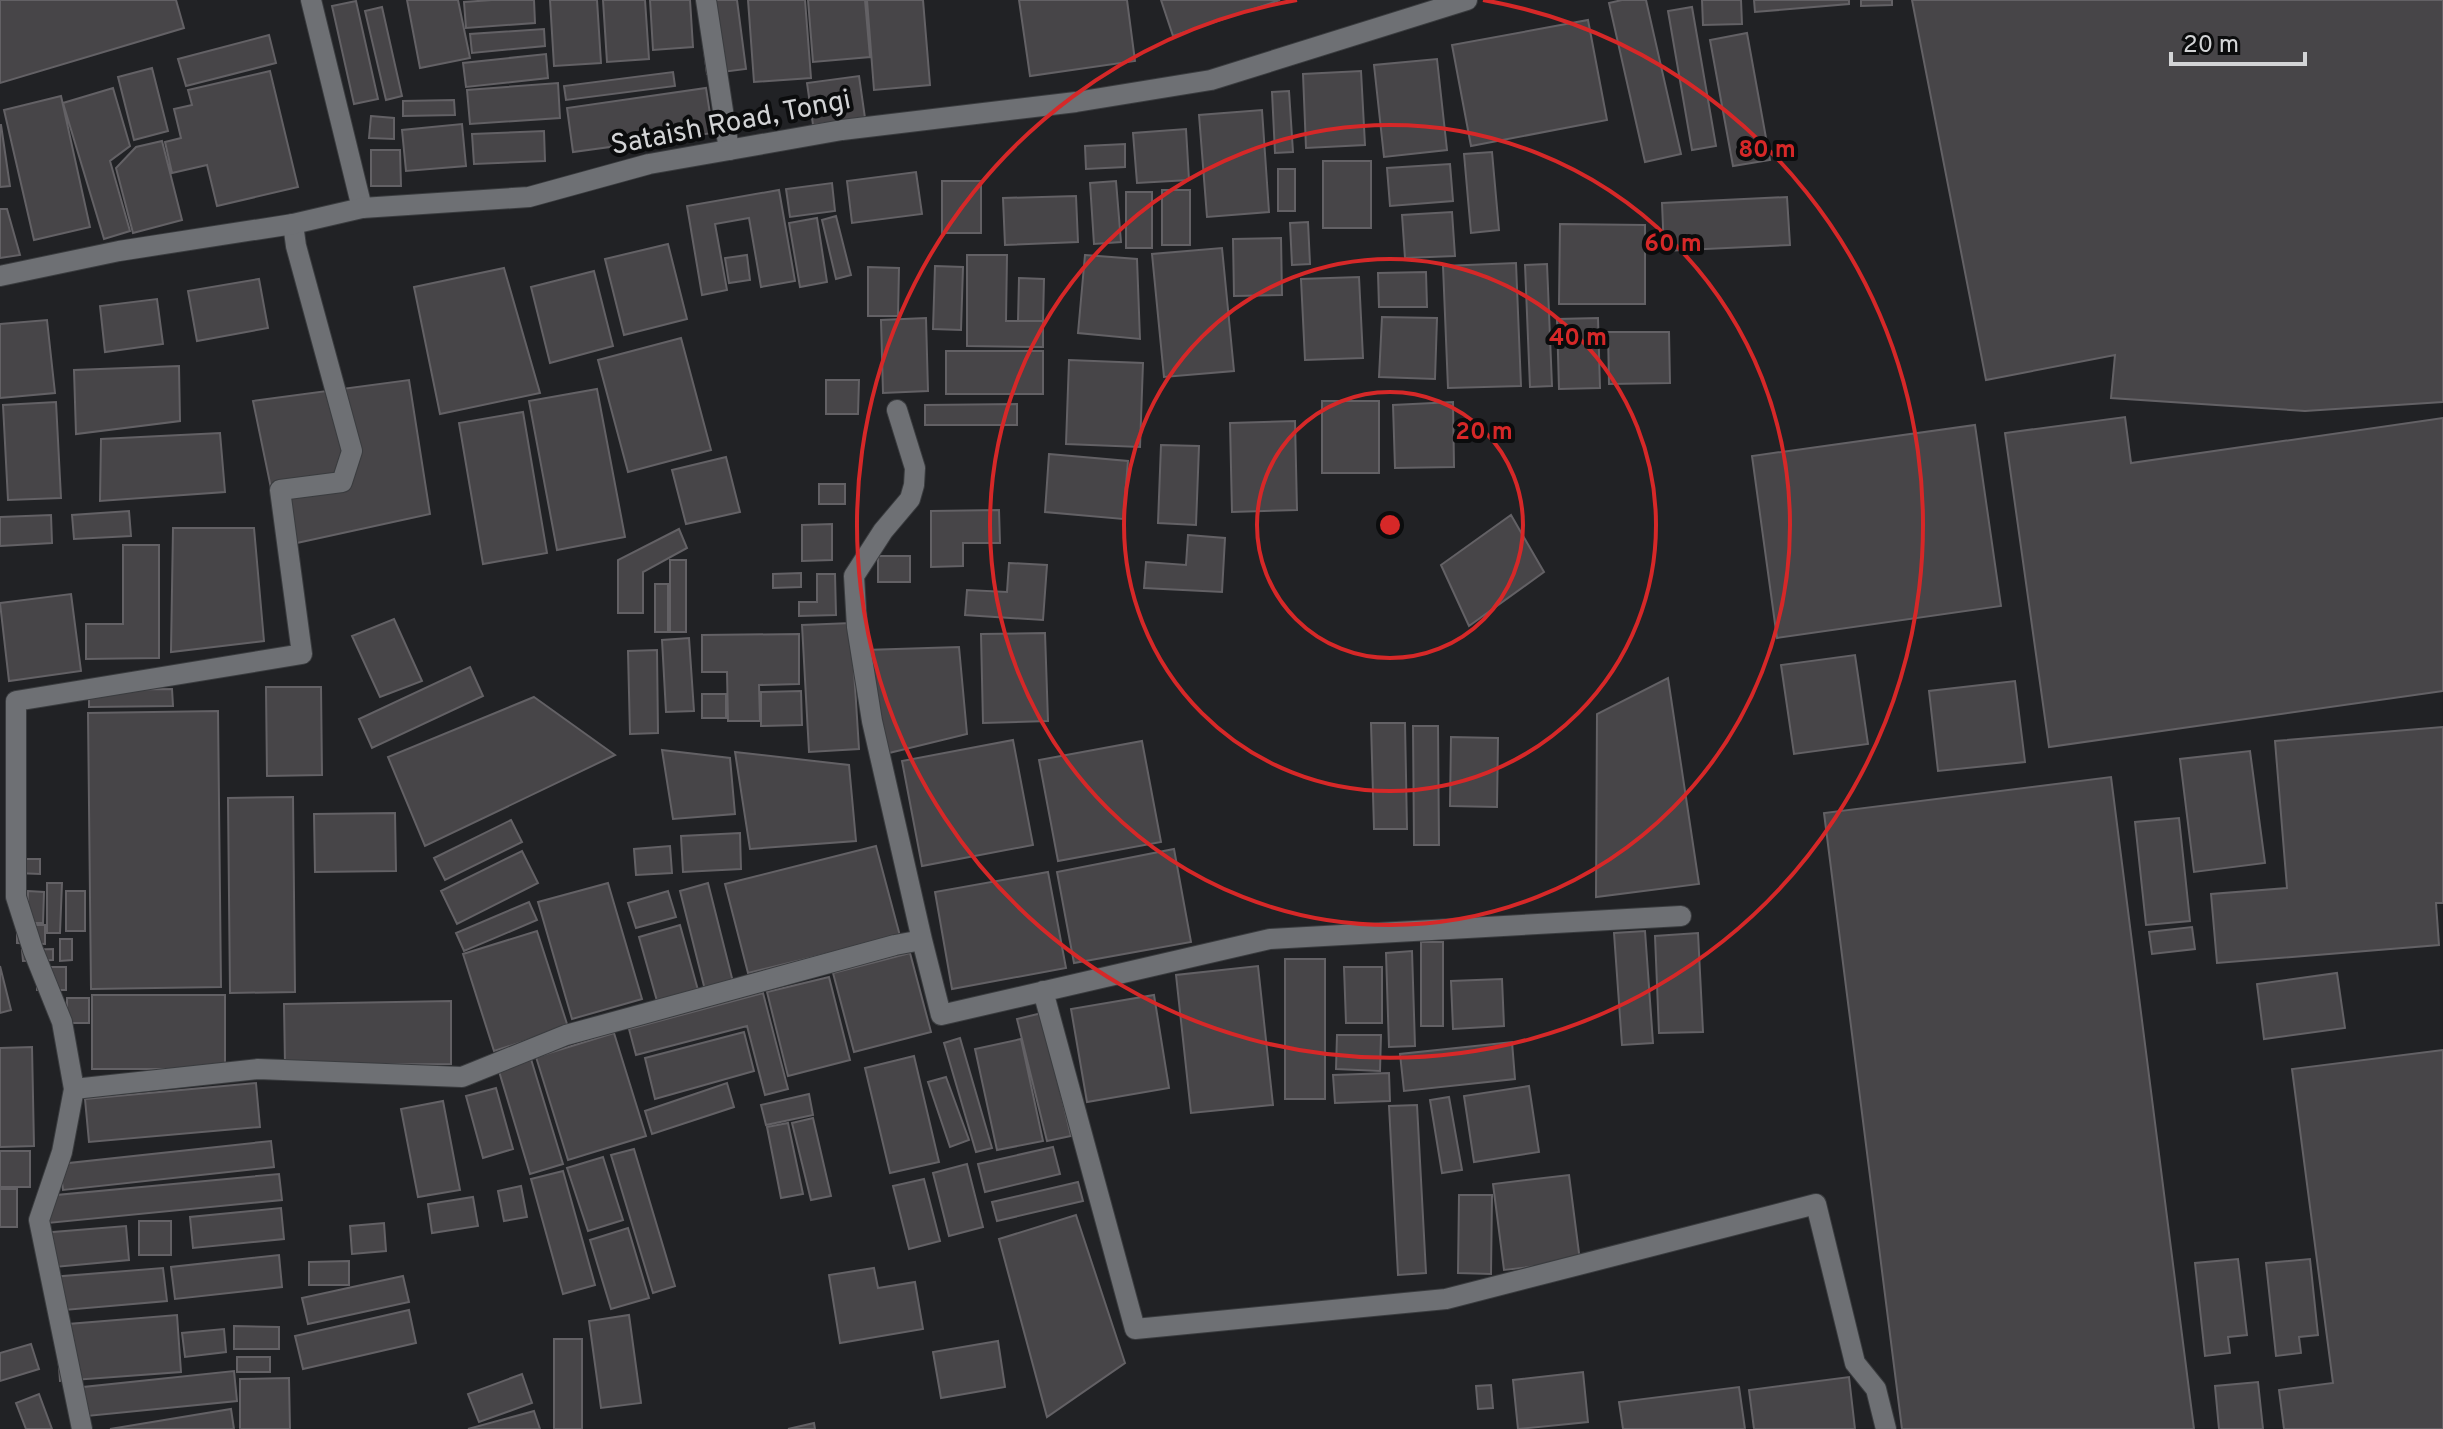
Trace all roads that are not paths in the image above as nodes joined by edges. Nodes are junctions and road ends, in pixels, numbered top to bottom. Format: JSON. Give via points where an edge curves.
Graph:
{"nodes":[{"id":1,"x":311,"y":0,"type":"edge"},
{"id":2,"x":706,"y":0,"type":"edge"},
{"id":3,"x":1467,"y":0,"type":"edge"},
{"id":4,"x":729,"y":150,"type":"junction"},
{"id":5,"x":362,"y":208,"type":"junction"},
{"id":6,"x":293,"y":224,"type":"junction"},
{"id":7,"x":0,"y":276,"type":"edge"},
{"id":8,"x":897,"y":410,"type":"dead end"},
{"id":9,"x":1681,"y":916,"type":"dead end"},
{"id":10,"x":922,"y":940,"type":"junction"},
{"id":11,"x":1043,"y":991,"type":"junction"},
{"id":12,"x":74,"y":1089,"type":"junction"},
{"id":13,"x":82,"y":1429,"type":"edge"},
{"id":14,"x":1886,"y":1429,"type":"edge"}],
"edges":[{"from":1,"to":5,"type":"street"},
{"from":2,"to":4,"type":"street"},
{"from":3,"to":4,"type":"street","name":"Sataish Road, Tongi","via":[[1211,80]]},
{"from":4,"to":5,"type":"street","name":"Sataish Road, Tongi","via":[[649,164],[529,197]]},
{"from":5,"to":6,"type":"street","name":"Sataish Road, Tongi"},
{"from":6,"to":7,"type":"street","name":"Sataish Road, Tongi"},
{"from":6,"to":12,"type":"street","via":[[352,451],[342,482],[280,490],[302,654],[16,701],[16,897],[62,1022]]},
{"from":8,"to":10,"type":"street","via":[[915,468],[914,485],[910,499],[854,576],[855,602],[872,721]]},
{"from":9,"to":11,"type":"street","via":[[1270,939]]},
{"from":10,"to":11,"type":"street","via":[[941,1015]]},
{"from":10,"to":12,"type":"street","via":[[566,1035],[462,1077],[258,1069]]},
{"from":11,"to":14,"type":"street","via":[[1135,1329],[1446,1299],[1816,1204],[1855,1363],[1876,1389]]},
{"from":12,"to":13,"type":"street","via":[[62,1152],[39,1220]]}]}
